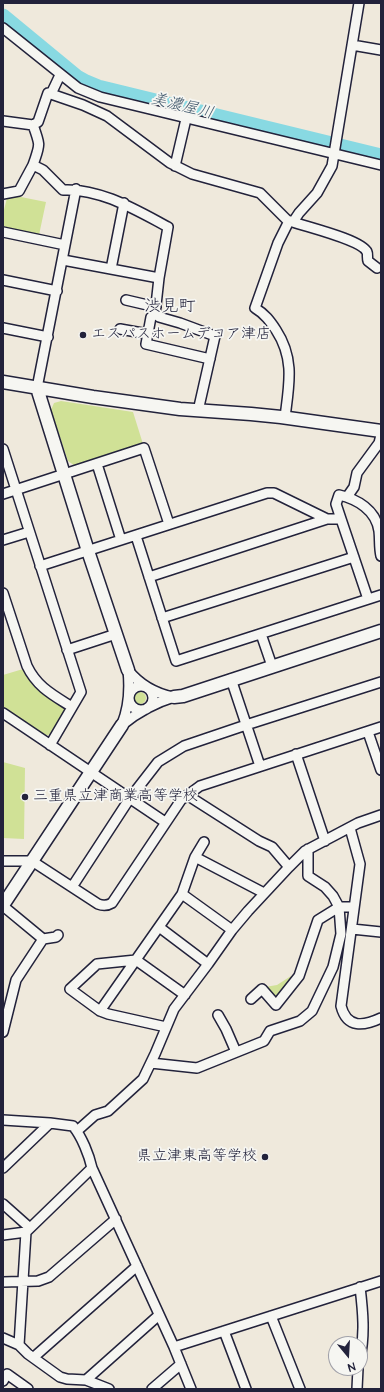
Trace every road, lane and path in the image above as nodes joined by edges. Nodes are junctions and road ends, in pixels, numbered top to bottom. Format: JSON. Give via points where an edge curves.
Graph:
{"nodes":[{"id":1,"x":360,"y":3,"type":"edge"},
{"id":2,"x":3,"y":28,"type":"edge"},
{"id":3,"x":352,"y":45,"type":"junction"},
{"id":4,"x":381,"y":50,"type":"edge"},
{"id":5,"x":60,"y":75,"type":"junction"},
{"id":6,"x":51,"y":94,"type":"junction"},
{"id":7,"x":186,"y":119,"type":"junction"},
{"id":8,"x":3,"y":121,"type":"edge"},
{"id":9,"x":33,"y":125,"type":"junction"},
{"id":10,"x":334,"y":154,"type":"junction"},
{"id":11,"x":33,"y":165,"type":"junction"},
{"id":12,"x":381,"y":165,"type":"edge"},
{"id":13,"x":175,"y":166,"type":"junction"},
{"id":14,"x":76,"y":189,"type":"junction"},
{"id":15,"x":3,"y":194,"type":"edge"},
{"id":16,"x":124,"y":203,"type":"junction"},
{"id":17,"x":291,"y":222,"type":"junction"},
{"id":18,"x":3,"y":232,"type":"edge"},
{"id":19,"x":65,"y":245,"type":"junction"},
{"id":20,"x":63,"y":260,"type":"junction"},
{"id":21,"x":377,"y":268,"type":"dead end"},
{"id":22,"x":111,"y":269,"type":"junction"},
{"id":23,"x":159,"y":278,"type":"junction"},
{"id":24,"x":3,"y":280,"type":"edge"},
{"id":25,"x":56,"y":291,"type":"junction"},
{"id":26,"x":126,"y":300,"type":"dead end"},
{"id":27,"x":156,"y":311,"type":"junction"},
{"id":28,"x":3,"y":328,"type":"edge"},
{"id":29,"x":120,"y":329,"type":"dead end"},
{"id":30,"x":148,"y":334,"type":"junction"},
{"id":31,"x":48,"y":337,"type":"junction"},
{"id":32,"x":210,"y":359,"type":"junction"},
{"id":33,"x":3,"y":382,"type":"edge"},
{"id":34,"x":37,"y":388,"type":"junction"},
{"id":35,"x":198,"y":411,"type":"junction"},
{"id":36,"x":285,"y":417,"type":"junction"},
{"id":37,"x":381,"y":432,"type":"edge"},
{"id":38,"x":381,"y":435,"type":"edge"},
{"id":39,"x":3,"y":449,"type":"edge"},
{"id":40,"x":97,"y":464,"type":"junction"},
{"id":41,"x":64,"y":474,"type":"junction"},
{"id":42,"x":16,"y":490,"type":"junction"},
{"id":43,"x":3,"y":494,"type":"edge"},
{"id":44,"x":347,"y":497,"type":"junction"},
{"id":45,"x":327,"y":519,"type":"junction"},
{"id":46,"x":341,"y":519,"type":"junction"},
{"id":47,"x":169,"y":524,"type":"junction"},
{"id":48,"x":29,"y":532,"type":"junction"},
{"id":49,"x":136,"y":536,"type":"junction"},
{"id":50,"x":3,"y":540,"type":"edge"},
{"id":51,"x":121,"y":540,"type":"junction"},
{"id":52,"x":88,"y":551,"type":"junction"},
{"id":53,"x":381,"y":554,"type":"edge"},
{"id":54,"x":354,"y":557,"type":"junction"},
{"id":55,"x":40,"y":566,"type":"junction"},
{"id":56,"x":149,"y":577,"type":"junction"},
{"id":57,"x":3,"y":592,"type":"edge"},
{"id":58,"x":381,"y":595,"type":"edge"},
{"id":59,"x":368,"y":599,"type":"junction"},
{"id":60,"x":162,"y":618,"type":"junction"},
{"id":61,"x":381,"y":631,"type":"edge"},
{"id":62,"x":116,"y":634,"type":"junction"},
{"id":63,"x":261,"y":634,"type":"junction"},
{"id":64,"x":67,"y":650,"type":"junction"},
{"id":65,"x":272,"y":666,"type":"junction"},
{"id":66,"x":128,"y":670,"type":"junction"},
{"id":67,"x":231,"y":679,"type":"junction"},
{"id":68,"x":381,"y":682,"type":"edge"},
{"id":69,"x":148,"y":689,"type":"junction"},
{"id":70,"x":128,"y":697,"type":"junction"},
{"id":71,"x":174,"y":697,"type":"junction"},
{"id":72,"x":72,"y":707,"type":"junction"},
{"id":73,"x":145,"y":708,"type":"junction"},
{"id":74,"x":3,"y":713,"type":"edge"},
{"id":75,"x":122,"y":725,"type":"junction"},
{"id":76,"x":246,"y":725,"type":"junction"},
{"id":77,"x":381,"y":727,"type":"edge"},
{"id":78,"x":368,"y":732,"type":"junction"},
{"id":79,"x":50,"y":745,"type":"junction"},
{"id":80,"x":296,"y":754,"type":"junction"},
{"id":81,"x":260,"y":766,"type":"junction"},
{"id":82,"x":381,"y":770,"type":"edge"},
{"id":83,"x":91,"y":773,"type":"junction"},
{"id":84,"x":187,"y":795,"type":"junction"},
{"id":85,"x":130,"y":798,"type":"junction"},
{"id":86,"x":381,"y":815,"type":"edge"},
{"id":87,"x":165,"y":822,"type":"junction"},
{"id":88,"x":350,"y":828,"type":"junction"},
{"id":89,"x":325,"y":841,"type":"junction"},
{"id":90,"x":204,"y":842,"type":"dead end"},
{"id":91,"x":308,"y":850,"type":"junction"},
{"id":92,"x":195,"y":857,"type":"junction"},
{"id":93,"x":3,"y":861,"type":"edge"},
{"id":94,"x":32,"y":861,"type":"junction"},
{"id":95,"x":289,"y":867,"type":"junction"},
{"id":96,"x":72,"y":886,"type":"junction"},
{"id":97,"x":264,"y":893,"type":"junction"},
{"id":98,"x":182,"y":894,"type":"junction"},
{"id":99,"x":3,"y":905,"type":"edge"},
{"id":100,"x":339,"y":907,"type":"junction"},
{"id":101,"x":354,"y":907,"type":"junction"},
{"id":102,"x":159,"y":927,"type":"junction"},
{"id":103,"x":352,"y":929,"type":"junction"},
{"id":104,"x":232,"y":930,"type":"junction"},
{"id":105,"x":381,"y":932,"type":"edge"},
{"id":106,"x":58,"y":935,"type":"dead end"},
{"id":107,"x":44,"y":939,"type":"junction"},
{"id":108,"x":136,"y":960,"type":"junction"},
{"id":109,"x":208,"y":964,"type":"junction"},
{"id":110,"x":185,"y":995,"type":"junction"},
{"id":111,"x":251,"y":999,"type":"dead end"},
{"id":112,"x":100,"y":1011,"type":"junction"},
{"id":113,"x":218,"y":1015,"type":"dead end"},
{"id":114,"x":381,"y":1018,"type":"edge"},
{"id":115,"x":166,"y":1027,"type":"junction"},
{"id":116,"x":3,"y":1032,"type":"edge"},
{"id":117,"x":236,"y":1052,"type":"junction"},
{"id":118,"x":151,"y":1063,"type":"junction"},
{"id":119,"x":3,"y":1120,"type":"edge"},
{"id":120,"x":50,"y":1123,"type":"junction"},
{"id":121,"x":77,"y":1131,"type":"junction"},
{"id":122,"x":3,"y":1168,"type":"edge"},
{"id":123,"x":92,"y":1168,"type":"junction"},
{"id":124,"x":3,"y":1204,"type":"edge"},
{"id":125,"x":116,"y":1219,"type":"junction"},
{"id":126,"x":28,"y":1230,"type":"junction"},
{"id":127,"x":3,"y":1235,"type":"edge"},
{"id":128,"x":137,"y":1266,"type":"junction"},
{"id":129,"x":381,"y":1281,"type":"edge"},
{"id":130,"x":3,"y":1282,"type":"edge"},
{"id":131,"x":22,"y":1282,"type":"junction"},
{"id":132,"x":360,"y":1287,"type":"junction"},
{"id":133,"x":159,"y":1315,"type":"junction"},
{"id":134,"x":271,"y":1316,"type":"junction"},
{"id":135,"x":224,"y":1331,"type":"junction"},
{"id":136,"x":363,"y":1336,"type":"edge"},
{"id":137,"x":3,"y":1338,"type":"edge"},
{"id":138,"x":19,"y":1345,"type":"junction"},
{"id":139,"x":174,"y":1347,"type":"junction"},
{"id":140,"x":34,"y":1357,"type":"junction"},
{"id":141,"x":180,"y":1364,"type":"junction"},
{"id":142,"x":358,"y":1376,"type":"edge"},
{"id":143,"x":86,"y":1380,"type":"junction"},
{"id":144,"x":3,"y":1381,"type":"edge"},
{"id":145,"x":28,"y":1389,"type":"edge"},
{"id":146,"x":109,"y":1389,"type":"edge"},
{"id":147,"x":152,"y":1389,"type":"edge"},
{"id":148,"x":191,"y":1389,"type":"edge"},
{"id":149,"x":246,"y":1389,"type":"edge"},
{"id":150,"x":300,"y":1389,"type":"edge"},
{"id":151,"x":357,"y":1389,"type":"edge"}],
"edges":[{"from":1,"to":3,"type":"street"},
{"from":2,"to":5,"type":"street"},
{"from":3,"to":4,"type":"street"},
{"from":3,"to":10,"type":"street"},
{"from":5,"to":6,"type":"street"},
{"from":5,"to":7,"type":"street","via":[[78,88],[100,97]]},
{"from":6,"to":9,"type":"street","via":[[48,93],[38,122]]},
{"from":6,"to":13,"type":"street","via":[[107,116]]},
{"from":7,"to":10,"type":"street"},
{"from":7,"to":13,"type":"street"},
{"from":8,"to":9,"type":"street"},
{"from":9,"to":11,"type":"street","via":[[39,142]]},
{"from":10,"to":12,"type":"street"},
{"from":10,"to":17,"type":"street","via":[[332,166],[317,193]]},
{"from":11,"to":14,"type":"street","via":[[43,170],[63,190]]},
{"from":11,"to":15,"type":"street","via":[[19,191]]},
{"from":13,"to":17,"type":"street","via":[[200,177],[256,190]]},
{"from":14,"to":16,"type":"street"},
{"from":14,"to":19,"type":"street"},
{"from":16,"to":22,"type":"street"},
{"from":16,"to":23,"type":"street","via":[[168,227]]},
{"from":17,"to":21,"type":"street","via":[[351,240],[367,252],[368,261]]},
{"from":17,"to":36,"type":"street","via":[[278,243],[255,308],[269,319],[286,350],[289,386]]},
{"from":18,"to":19,"type":"street"},
{"from":19,"to":20,"type":"street"},
{"from":20,"to":22,"type":"street"},
{"from":20,"to":25,"type":"street"},
{"from":22,"to":23,"type":"street"},
{"from":23,"to":27,"type":"street"},
{"from":24,"to":25,"type":"street"},
{"from":25,"to":31,"type":"street"},
{"from":26,"to":27,"type":"street"},
{"from":27,"to":30,"type":"street","via":[[151,317]]},
{"from":27,"to":32,"type":"street","via":[[159,317],[215,336]]},
{"from":28,"to":31,"type":"street"},
{"from":29,"to":30,"type":"street"},
{"from":30,"to":32,"type":"street","via":[[146,344]]},
{"from":31,"to":34,"type":"street"},
{"from":32,"to":35,"type":"street"},
{"from":33,"to":34,"type":"street"},
{"from":34,"to":35,"type":"street"},
{"from":34,"to":41,"type":"street"},
{"from":35,"to":36,"type":"street"},
{"from":36,"to":37,"type":"street"},
{"from":38,"to":44,"type":"street","via":[[379,442],[357,473],[354,487]]},
{"from":39,"to":42,"type":"street"},
{"from":40,"to":41,"type":"street"},
{"from":40,"to":47,"type":"street","via":[[144,448]]},
{"from":40,"to":51,"type":"street"},
{"from":41,"to":42,"type":"street"},
{"from":41,"to":52,"type":"street"},
{"from":42,"to":43,"type":"street"},
{"from":42,"to":48,"type":"street"},
{"from":44,"to":46,"type":"street","via":[[338,495],[336,504]]},
{"from":44,"to":53,"type":"street","via":[[364,506],[373,516],[378,529]]},
{"from":45,"to":46,"type":"street"},
{"from":45,"to":47,"type":"street","via":[[271,493]]},
{"from":45,"to":56,"type":"street"},
{"from":46,"to":54,"type":"street"},
{"from":47,"to":49,"type":"street"},
{"from":48,"to":50,"type":"street"},
{"from":48,"to":55,"type":"street"},
{"from":49,"to":51,"type":"street"},
{"from":49,"to":56,"type":"street"},
{"from":51,"to":52,"type":"street"},
{"from":52,"to":55,"type":"street"},
{"from":52,"to":62,"type":"street"},
{"from":54,"to":59,"type":"street"},
{"from":54,"to":60,"type":"street"},
{"from":55,"to":64,"type":"street"},
{"from":56,"to":60,"type":"street"},
{"from":57,"to":72,"type":"street","via":[[32,675],[42,687]]},
{"from":58,"to":59,"type":"street"},
{"from":59,"to":63,"type":"street"},
{"from":60,"to":63,"type":"street","via":[[176,661]]},
{"from":61,"to":65,"type":"street"},
{"from":62,"to":64,"type":"street"},
{"from":62,"to":66,"type":"street"},
{"from":63,"to":65,"type":"street"},
{"from":64,"to":72,"type":"street","via":[[81,692]]},
{"from":65,"to":67,"type":"street"},
{"from":66,"to":69,"type":"street"},
{"from":66,"to":70,"type":"street"},
{"from":67,"to":71,"type":"street"},
{"from":67,"to":76,"type":"street"},
{"from":68,"to":76,"type":"street"},
{"from":69,"to":70,"type":"street","via":[[136,688]]},
{"from":69,"to":71,"type":"street"},
{"from":69,"to":73,"type":"street","via":[[152,694],[152,701]]},
{"from":70,"to":73,"type":"street","via":[[133,707]]},
{"from":70,"to":75,"type":"street"},
{"from":71,"to":73,"type":"street"},
{"from":72,"to":79,"type":"street"},
{"from":73,"to":75,"type":"street"},
{"from":74,"to":79,"type":"street"},
{"from":75,"to":83,"type":"street"},
{"from":76,"to":81,"type":"street"},
{"from":76,"to":85,"type":"street","via":[[184,746],[158,762]]},
{"from":77,"to":78,"type":"street"},
{"from":78,"to":80,"type":"street"},
{"from":78,"to":82,"type":"street"},
{"from":79,"to":83,"type":"street"},
{"from":80,"to":81,"type":"street"},
{"from":80,"to":89,"type":"street"},
{"from":81,"to":84,"type":"street","via":[[200,786]]},
{"from":83,"to":85,"type":"street"},
{"from":83,"to":94,"type":"street"},
{"from":84,"to":87,"type":"street"},
{"from":84,"to":95,"type":"street","via":[[272,847]]},
{"from":85,"to":87,"type":"street"},
{"from":85,"to":96,"type":"street"},
{"from":86,"to":88,"type":"street"},
{"from":87,"to":96,"type":"street","via":[[112,903],[102,906]]},
{"from":88,"to":89,"type":"street"},
{"from":88,"to":101,"type":"street","via":[[360,864]]},
{"from":89,"to":91,"type":"street"},
{"from":90,"to":92,"type":"street"},
{"from":91,"to":95,"type":"street"},
{"from":91,"to":100,"type":"street","via":[[308,876],[325,886]]},
{"from":92,"to":97,"type":"street"},
{"from":92,"to":98,"type":"street"},
{"from":93,"to":94,"type":"street"},
{"from":94,"to":96,"type":"street"},
{"from":94,"to":99,"type":"street"},
{"from":95,"to":97,"type":"street"},
{"from":97,"to":104,"type":"street"},
{"from":98,"to":102,"type":"street"},
{"from":98,"to":104,"type":"street"},
{"from":99,"to":107,"type":"street"},
{"from":100,"to":101,"type":"street"},
{"from":100,"to":111,"type":"street","via":[[318,920],[299,976],[276,1005],[262,989]]},
{"from":100,"to":117,"type":"street","via":[[341,934],[333,967],[312,1011],[300,1021],[270,1031],[264,1041]]},
{"from":101,"to":103,"type":"street"},
{"from":102,"to":108,"type":"street"},
{"from":102,"to":109,"type":"street"},
{"from":103,"to":105,"type":"street"},
{"from":103,"to":114,"type":"street","via":[[341,1000],[342,1011],[346,1018],[357,1024],[363,1025]]},
{"from":104,"to":109,"type":"street"},
{"from":106,"to":107,"type":"street"},
{"from":107,"to":116,"type":"street","via":[[16,980]]},
{"from":108,"to":110,"type":"street"},
{"from":108,"to":112,"type":"street"},
{"from":108,"to":112,"type":"street","via":[[97,964],[70,989]]},
{"from":109,"to":110,"type":"street"},
{"from":110,"to":115,"type":"street","via":[[174,1009]]},
{"from":112,"to":115,"type":"street"},
{"from":113,"to":117,"type":"street"},
{"from":115,"to":118,"type":"street"},
{"from":117,"to":118,"type":"street","via":[[197,1068]]},
{"from":118,"to":121,"type":"street","via":[[143,1079],[108,1111],[95,1115]]},
{"from":119,"to":120,"type":"street"},
{"from":120,"to":121,"type":"street","via":[[73,1126]]},
{"from":120,"to":122,"type":"street"},
{"from":121,"to":123,"type":"street"},
{"from":123,"to":125,"type":"street"},
{"from":123,"to":126,"type":"street"},
{"from":124,"to":126,"type":"street"},
{"from":125,"to":128,"type":"street"},
{"from":125,"to":131,"type":"street","via":[[49,1277]]},
{"from":126,"to":127,"type":"street"},
{"from":126,"to":131,"type":"street"},
{"from":128,"to":133,"type":"street"},
{"from":128,"to":140,"type":"street"},
{"from":129,"to":132,"type":"street"},
{"from":130,"to":131,"type":"street"},
{"from":131,"to":138,"type":"street"},
{"from":132,"to":134,"type":"street"},
{"from":132,"to":136,"type":"street"},
{"from":133,"to":139,"type":"street"},
{"from":133,"to":143,"type":"street"},
{"from":134,"to":135,"type":"street"},
{"from":134,"to":150,"type":"street"},
{"from":135,"to":139,"type":"street"},
{"from":135,"to":149,"type":"street"},
{"from":137,"to":138,"type":"street"},
{"from":138,"to":140,"type":"street"},
{"from":139,"to":141,"type":"street"},
{"from":140,"to":143,"type":"street","via":[[60,1377]]},
{"from":141,"to":147,"type":"street"},
{"from":141,"to":148,"type":"street"},
{"from":142,"to":151,"type":"street"},
{"from":143,"to":146,"type":"street"},
{"from":144,"to":145,"type":"street","via":[[7,1374]]}]}
